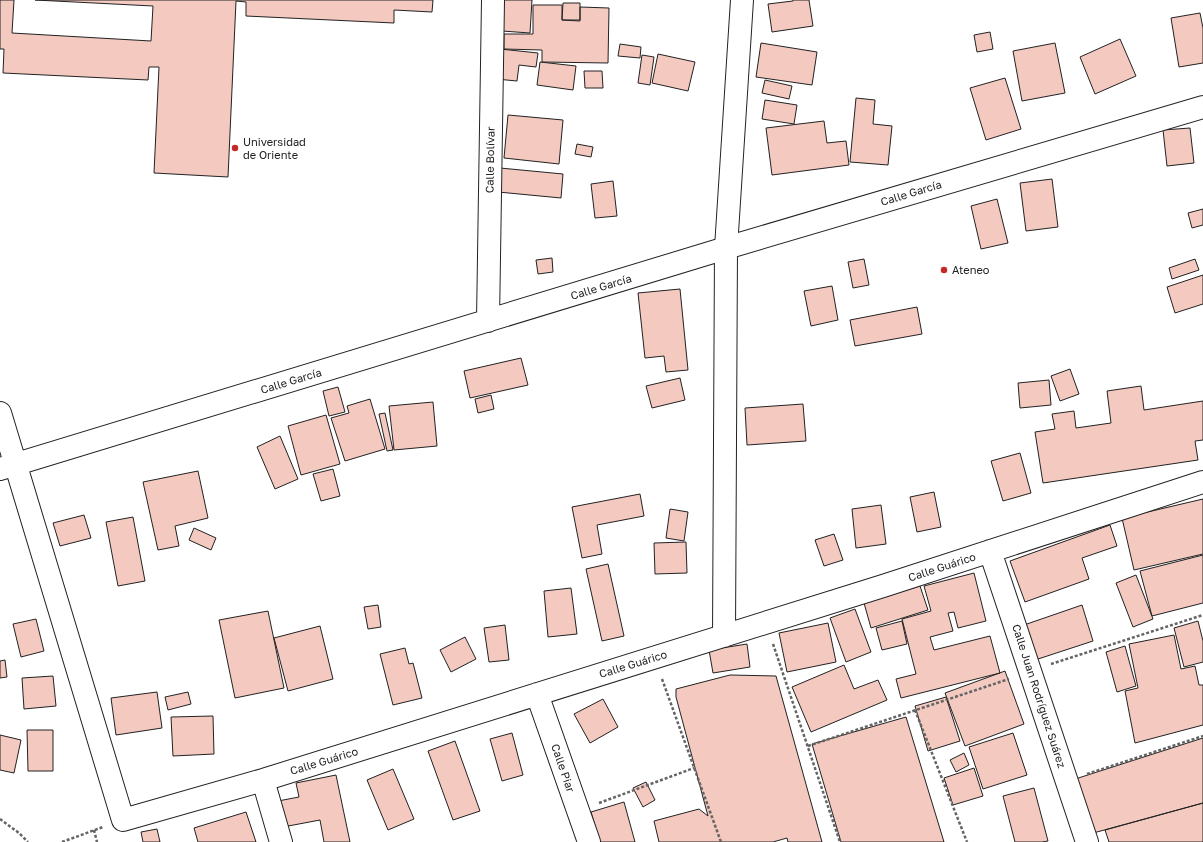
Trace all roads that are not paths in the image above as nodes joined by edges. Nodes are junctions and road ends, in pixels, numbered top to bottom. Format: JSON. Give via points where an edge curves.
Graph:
{"nodes":[{"id":1,"x":493,"y":0,"type":"edge"},
{"id":2,"x":742,"y":0,"type":"edge"},
{"id":3,"x":1203,"y":107,"type":"edge"},
{"id":4,"x":726,"y":248,"type":"junction"},
{"id":5,"x":488,"y":321,"type":"junction"},
{"id":6,"x":0,"y":413,"type":"edge"},
{"id":7,"x":8,"y":467,"type":"edge"},
{"id":8,"x":1203,"y":482,"type":"edge"},
{"id":9,"x":990,"y":551,"type":"junction"},
{"id":10,"x":724,"y":636,"type":"junction"},
{"id":11,"x":537,"y":694,"type":"junction"},
{"id":12,"x":263,"y":780,"type":"junction"},
{"id":13,"x":281,"y":842,"type":"edge"},
{"id":14,"x":589,"y":842,"type":"edge"},
{"id":15,"x":1087,"y":842,"type":"edge"}],
"edges":[{"from":1,"to":5,"type":"street","name":"Calle Bolívar"},
{"from":2,"to":4,"type":"street"},
{"from":3,"to":4,"type":"street","name":"Calle García"},
{"from":4,"to":5,"type":"street","name":"Calle García"},
{"from":4,"to":10,"type":"street"},
{"from":5,"to":7,"type":"street","name":"Calle García"},
{"from":6,"to":7,"type":"street"},
{"from":7,"to":12,"type":"street","name":"Calle Guárico","via":[[123,820]]},
{"from":8,"to":9,"type":"street","name":"Calle Guárico"},
{"from":9,"to":10,"type":"street","name":"Calle Guárico"},
{"from":9,"to":15,"type":"street","name":"Calle Juan Rodríguez Suárez"},
{"from":10,"to":11,"type":"street","name":"Calle Guárico"},
{"from":11,"to":12,"type":"street","name":"Calle Guárico"},
{"from":11,"to":14,"type":"street","name":"Calle Piar"},
{"from":12,"to":13,"type":"street"}]}
